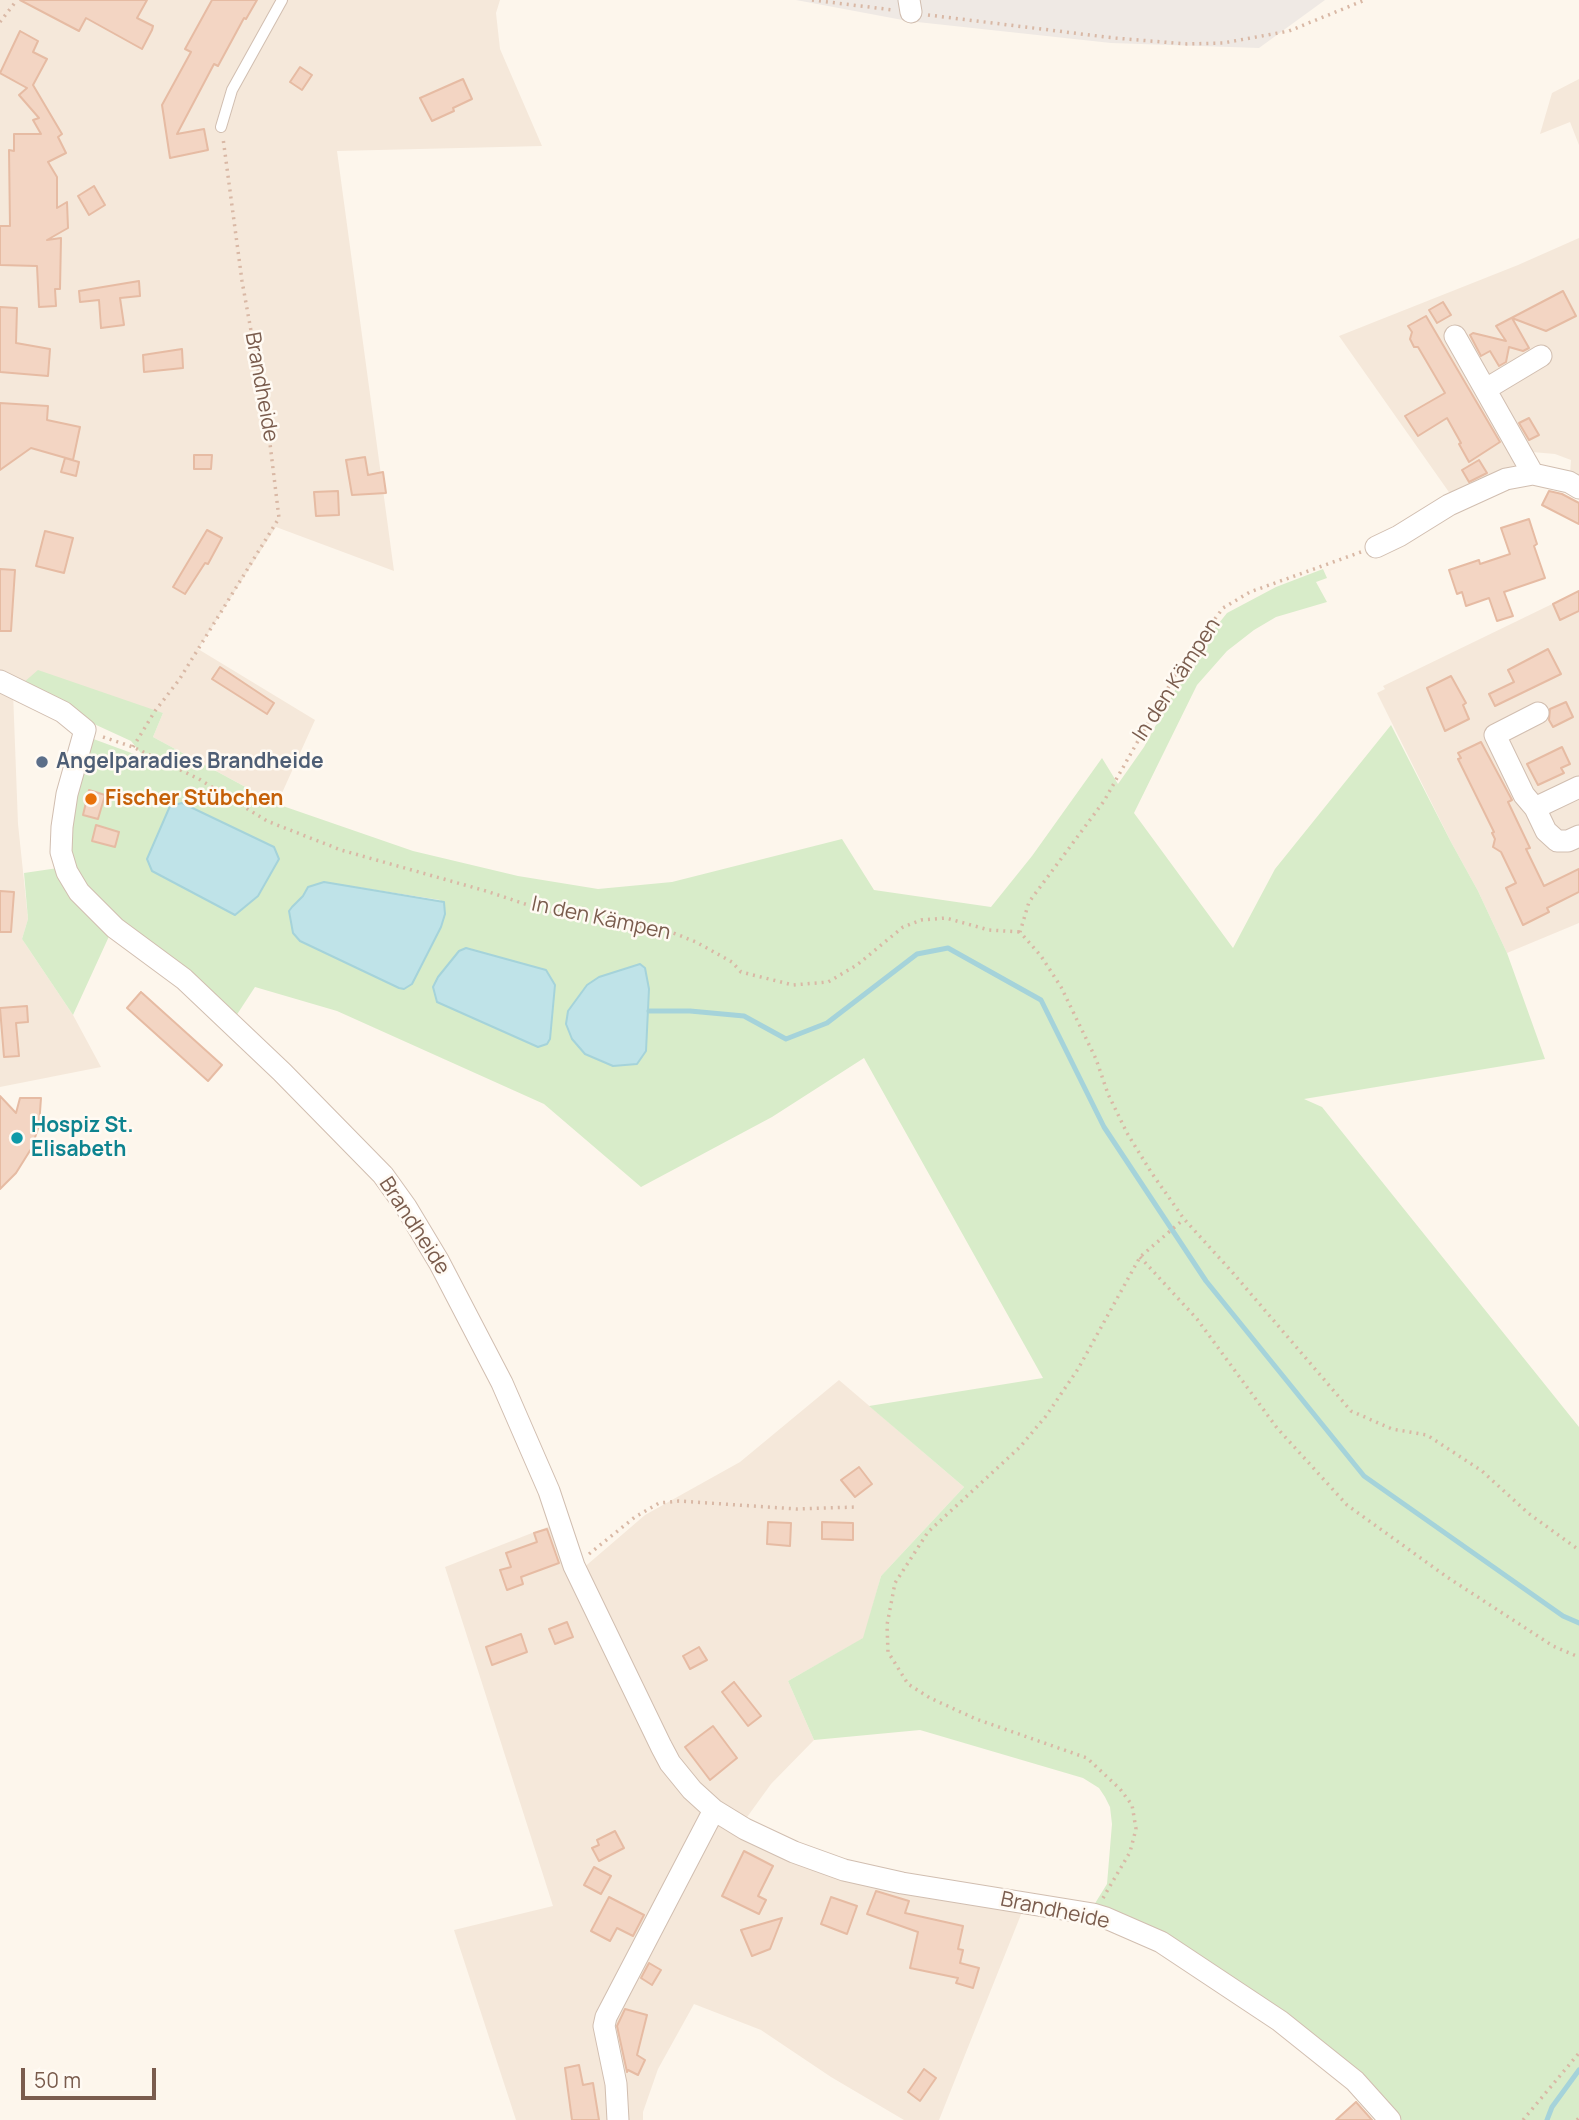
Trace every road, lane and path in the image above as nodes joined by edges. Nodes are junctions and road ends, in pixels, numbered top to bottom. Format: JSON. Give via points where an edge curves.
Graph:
{"nodes":[{"id":1,"x":17,"y":0,"type":"edge"},
{"id":2,"x":282,"y":0,"type":"edge"},
{"id":3,"x":812,"y":0,"type":"edge"},
{"id":4,"x":1365,"y":0,"type":"edge"},
{"id":5,"x":910,"y":6,"type":"edge"},
{"id":6,"x":0,"y":22,"type":"edge"},
{"id":7,"x":222,"y":127,"type":"joint"},
{"id":8,"x":1455,"y":336,"type":"dead end"},
{"id":9,"x":1541,"y":356,"type":"dead end"},
{"id":10,"x":1486,"y":388,"type":"junction"},
{"id":11,"x":1533,"y":474,"type":"junction"},
{"id":12,"x":1579,"y":488,"type":"edge"},
{"id":13,"x":1376,"y":547,"type":"joint"},
{"id":14,"x":0,"y":681,"type":"edge"},
{"id":15,"x":1538,"y":713,"type":"dead end"},
{"id":16,"x":85,"y":730,"type":"junction"},
{"id":17,"x":133,"y":747,"type":"junction"},
{"id":18,"x":1579,"y":788,"type":"edge"},
{"id":19,"x":1535,"y":808,"type":"junction"},
{"id":20,"x":1579,"y":836,"type":"edge"},
{"id":21,"x":1020,"y":932,"type":"junction"},
{"id":22,"x":1184,"y":1219,"type":"junction"},
{"id":23,"x":1140,"y":1257,"type":"junction"},
{"id":24,"x":856,"y":1507,"type":"dead end"},
{"id":25,"x":1579,"y":1550,"type":"edge"},
{"id":26,"x":574,"y":1566,"type":"junction"},
{"id":27,"x":1579,"y":1657,"type":"edge"},
{"id":28,"x":714,"y":1810,"type":"junction"},
{"id":29,"x":1093,"y":1914,"type":"junction"},
{"id":30,"x":1579,"y":2053,"type":"edge"},
{"id":31,"x":618,"y":2120,"type":"edge"},
{"id":32,"x":1390,"y":2120,"type":"edge"},
{"id":33,"x":1523,"y":2120,"type":"edge"}],
"edges":[{"from":1,"to":6,"type":"path"},
{"from":2,"to":7,"type":"lane","via":[[232,90]]},
{"from":3,"to":5,"type":"path"},
{"from":4,"to":5,"type":"path","via":[[1289,31],[1223,43],[1187,44],[1114,38]]},
{"from":7,"to":17,"type":"path","name":"Brandheide","via":[[279,518]]},
{"from":8,"to":10,"type":"street"},
{"from":9,"to":10,"type":"street"},
{"from":10,"to":11,"type":"street"},
{"from":11,"to":12,"type":"street"},
{"from":11,"to":13,"type":"street","via":[[1482,488]]},
{"from":13,"to":21,"type":"path","name":"In den Kämpen","via":[[1250,592],[1223,608],[1181,666],[1104,801],[1029,902]]},
{"from":14,"to":16,"type":"street","via":[[63,712]]},
{"from":15,"to":19,"type":"street","via":[[1495,735]]},
{"from":16,"to":17,"type":"path","name":"In den Kämpen"},
{"from":16,"to":26,"type":"street","name":"Brandheide","via":[[62,827],[61,852],[67,872],[79,892],[115,928],[184,979],[383,1175],[439,1262],[502,1383],[549,1491]]},
{"from":17,"to":21,"type":"path","name":"In den Kämpen","via":[[199,779],[267,821],[341,850],[540,909],[621,927],[656,926],[696,942],[741,972],[793,985],[828,982],[903,927],[921,920],[946,918],[989,930]]},
{"from":18,"to":19,"type":"street"},
{"from":19,"to":20,"type":"street","via":[[1546,831],[1557,841]]},
{"from":21,"to":22,"type":"path","via":[[1061,987],[1127,1133]]},
{"from":22,"to":23,"type":"path"},
{"from":22,"to":25,"type":"path","via":[[1351,1411],[1392,1429],[1427,1435],[1482,1471],[1528,1513]]},
{"from":23,"to":27,"type":"path","via":[[1197,1319],[1277,1428],[1347,1505],[1447,1577],[1553,1646]]},
{"from":23,"to":29,"type":"path","via":[[1078,1369],[1046,1416],[1020,1447],[928,1532],[895,1584],[887,1625],[888,1652],[908,1684],[976,1719],[1087,1758],[1132,1805],[1136,1829],[1130,1853]]},
{"from":24,"to":26,"type":"path","via":[[659,1503]]},
{"from":26,"to":28,"type":"street","name":"Brandheide","via":[[666,1755],[682,1779]]},
{"from":28,"to":29,"type":"street","name":"Brandheide","via":[[768,1841],[844,1870]]},
{"from":28,"to":31,"type":"street","via":[[606,2017]]},
{"from":29,"to":32,"type":"street","name":"Brandheide","via":[[1161,1942],[1280,2021],[1355,2081]]},
{"from":30,"to":33,"type":"path"}]}
